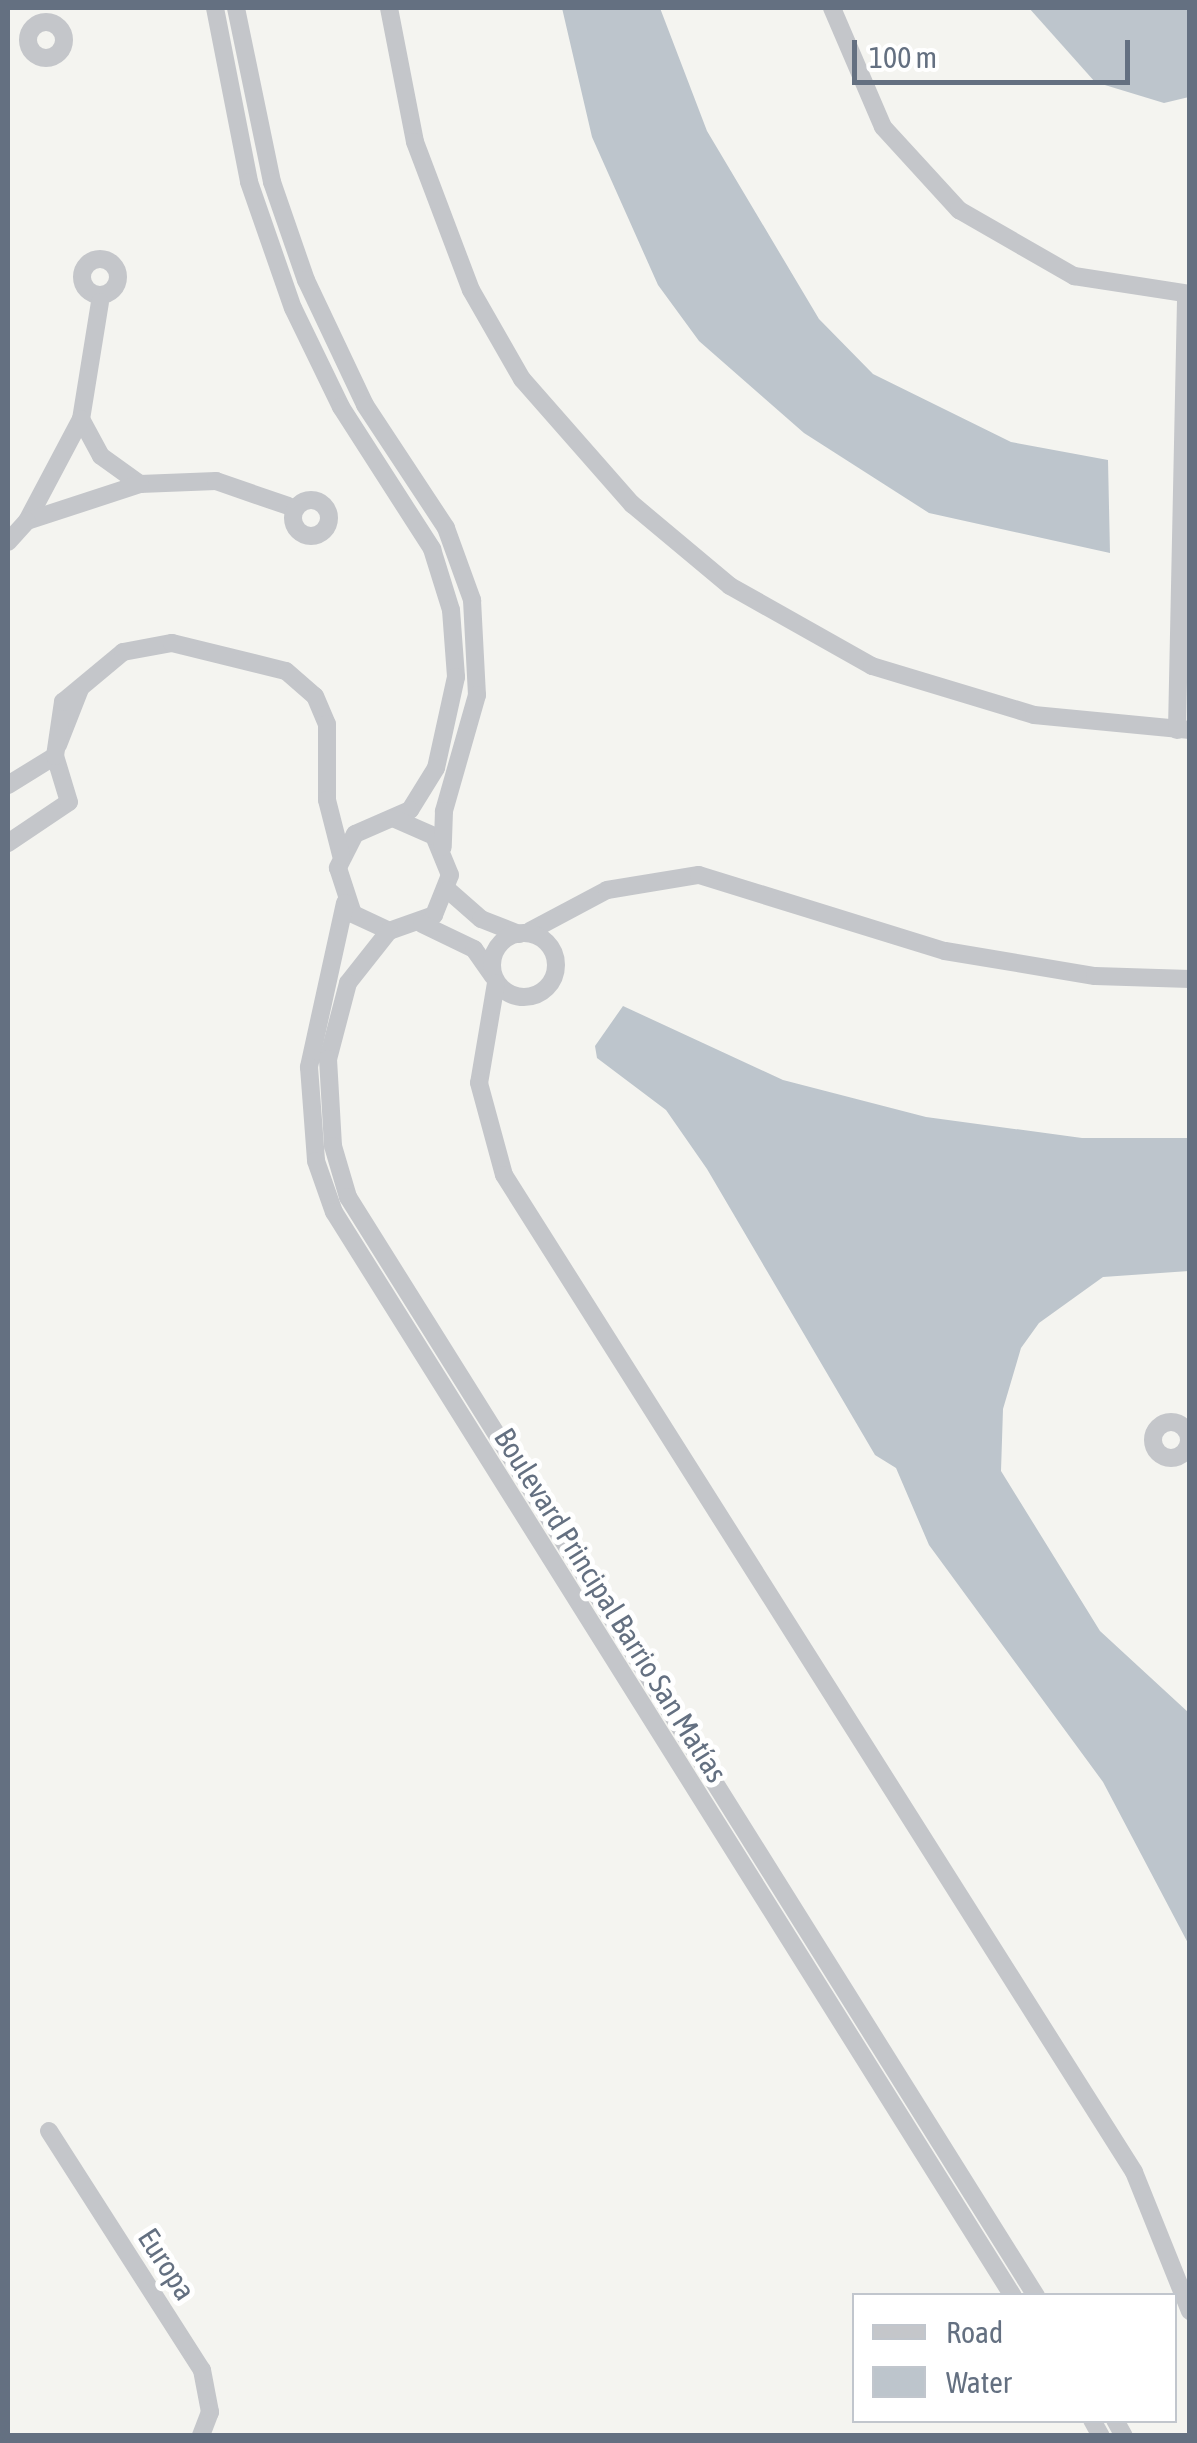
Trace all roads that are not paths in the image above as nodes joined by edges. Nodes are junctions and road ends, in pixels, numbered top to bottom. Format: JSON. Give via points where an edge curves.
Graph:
{"nodes":[{"id":1,"x":215,"y":8,"type":"edge"},
{"id":2,"x":236,"y":8,"type":"edge"},
{"id":3,"x":389,"y":8,"type":"edge"},
{"id":4,"x":832,"y":8,"type":"edge"},
{"id":5,"x":1188,"y":294,"type":"edge"},
{"id":6,"x":100,"y":302,"type":"dead end"},
{"id":7,"x":81,"y":419,"type":"junction"},
{"id":8,"x":140,"y":484,"type":"junction"},
{"id":9,"x":288,"y":506,"type":"dead end"},
{"id":10,"x":27,"y":521,"type":"junction"},
{"id":11,"x":8,"y":542,"type":"edge"},
{"id":12,"x":1183,"y":730,"type":"edge"},
{"id":13,"x":57,"y":750,"type":"junction"},
{"id":14,"x":8,"y":785,"type":"edge"},
{"id":15,"x":395,"y":819,"type":"junction"},
{"id":16,"x":337,"y":823,"type":"junction"},
{"id":17,"x":366,"y":826,"type":"junction"},
{"id":18,"x":8,"y":843,"type":"edge"},
{"id":19,"x":443,"y":848,"type":"junction"},
{"id":20,"x":341,"y":856,"type":"junction"},
{"id":21,"x":448,"y":890,"type":"junction"},
{"id":22,"x":345,"y":904,"type":"junction"},
{"id":23,"x":568,"y":911,"type":"junction"},
{"id":24,"x":422,"y":924,"type":"junction"},
{"id":25,"x":389,"y":931,"type":"junction"},
{"id":26,"x":525,"y":933,"type":"junction"},
{"id":27,"x":555,"y":959,"type":"junction"},
{"id":28,"x":1190,"y":979,"type":"edge"},
{"id":29,"x":494,"y":980,"type":"junction"},
{"id":30,"x":526,"y":997,"type":"junction"},
{"id":31,"x":492,"y":1017,"type":"junction"},
{"id":32,"x":49,"y":2131,"type":"dead end"},
{"id":33,"x":1011,"y":2293,"type":"edge"},
{"id":34,"x":1034,"y":2293,"type":"edge"},
{"id":35,"x":1190,"y":2311,"type":"edge"},
{"id":36,"x":201,"y":2436,"type":"edge"}],
"edges":[{"from":1,"to":15,"type":"street","via":[[250,182],[293,308],[342,407],[432,549],[451,610],[456,677],[446,739],[420,798]]},
{"from":2,"to":19,"type":"street","via":[[272,182],[306,280],[366,404],[446,528],[472,600],[477,695],[444,811]]},
{"from":3,"to":12,"type":"street","via":[[415,142],[472,290],[522,379],[632,504],[730,586],[872,666],[1016,712]]},
{"from":4,"to":5,"type":"street","via":[[883,126],[959,210],[1074,276]]},
{"from":5,"to":12,"type":"street"},
{"from":6,"to":7,"type":"street"},
{"from":7,"to":8,"type":"street","via":[[101,456]]},
{"from":7,"to":10,"type":"street"},
{"from":8,"to":9,"type":"street","via":[[216,481]]},
{"from":8,"to":10,"type":"street"},
{"from":10,"to":11,"type":"street"},
{"from":13,"to":14,"type":"street"},
{"from":13,"to":16,"type":"street","via":[[80,690],[123,652],[155,644],[286,671],[308,686],[327,724],[327,800]]},
{"from":13,"to":18,"type":"street","via":[[70,802]]},
{"from":15,"to":17,"type":"street"},
{"from":15,"to":19,"type":"street","via":[[423,827]]},
{"from":16,"to":17,"type":"street"},
{"from":16,"to":20,"type":"street"},
{"from":17,"to":20,"type":"street"},
{"from":19,"to":21,"type":"street"},
{"from":20,"to":22,"type":"street"},
{"from":21,"to":24,"type":"street"},
{"from":21,"to":26,"type":"street","via":[[481,920]]},
{"from":22,"to":25,"type":"street"},
{"from":22,"to":33,"type":"street","name":"Boulevard Principal Barrio San Matías","via":[[309,1067],[313,1144],[334,1212]]},
{"from":23,"to":26,"type":"street"},
{"from":23,"to":27,"type":"street"},
{"from":23,"to":28,"type":"street","via":[[638,881],[699,875],[945,951],[1095,976]]},
{"from":24,"to":25,"type":"street"},
{"from":24,"to":29,"type":"street","via":[[474,949]]},
{"from":25,"to":34,"type":"street","name":"Boulevard Principal Barrio San Matías","via":[[348,983],[328,1059],[333,1146],[348,1197]]},
{"from":26,"to":27,"type":"street","via":[[551,944]]},
{"from":26,"to":29,"type":"street","via":[[498,952]]},
{"from":27,"to":30,"type":"street","via":[[547,985]]},
{"from":29,"to":30,"type":"street"},
{"from":29,"to":31,"type":"street"},
{"from":30,"to":31,"type":"street"},
{"from":31,"to":35,"type":"street","via":[[479,1083],[504,1175],[1134,2172]]},
{"from":32,"to":36,"type":"street","name":"Europa","via":[[202,2370],[210,2412]]}]}
